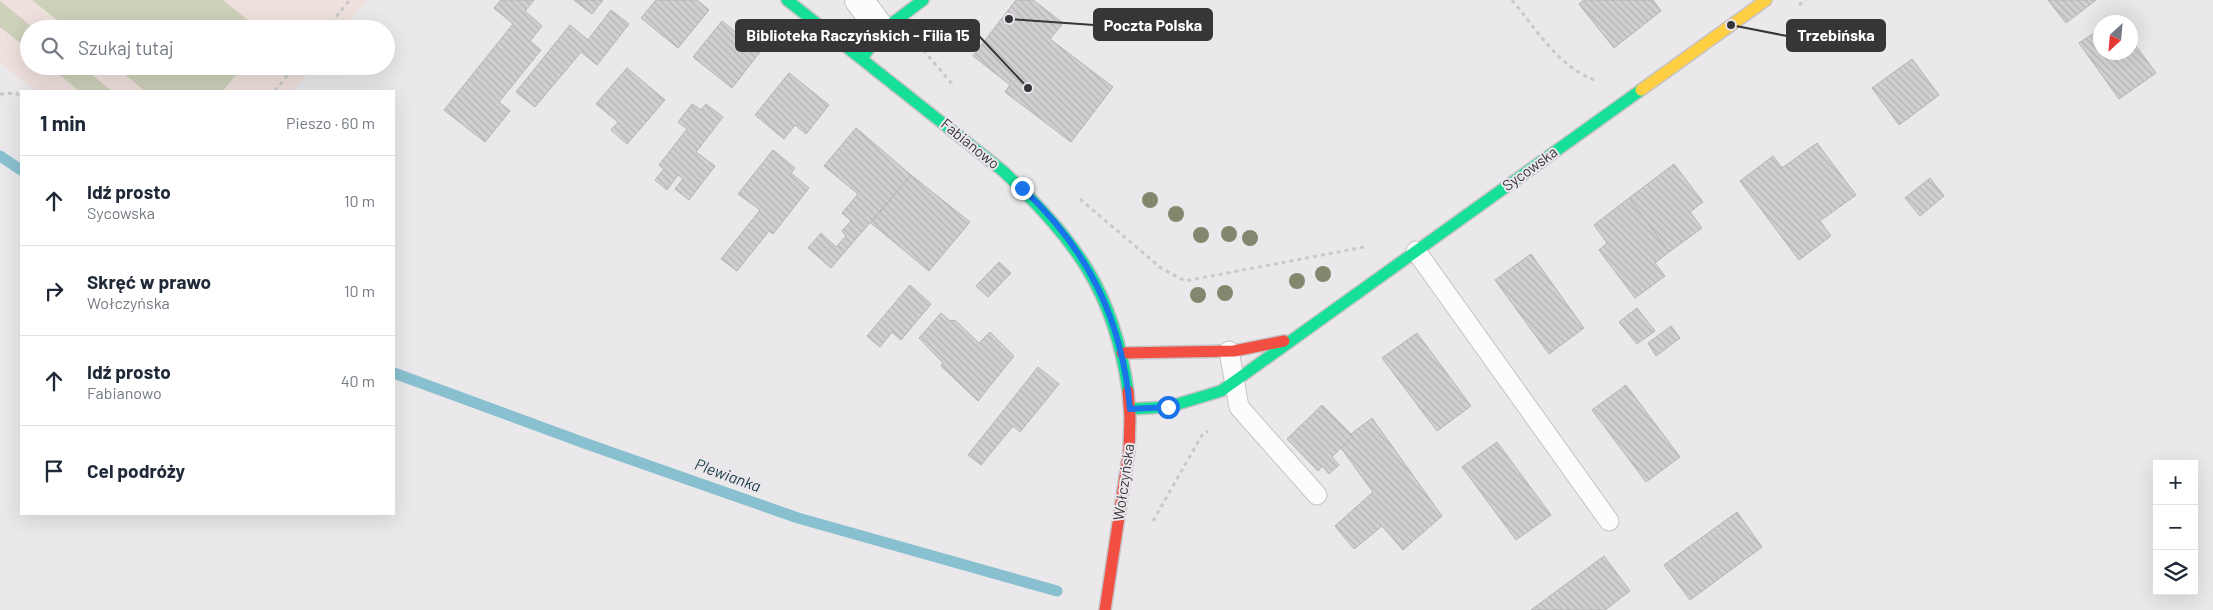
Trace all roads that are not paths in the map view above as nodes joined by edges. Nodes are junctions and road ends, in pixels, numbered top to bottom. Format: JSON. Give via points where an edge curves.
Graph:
{"nodes":[{"id":1,"x":787,"y":0,"type":"edge"},
{"id":2,"x":860,"y":0,"type":"edge"},
{"id":3,"x":923,"y":0,"type":"edge"},
{"id":4,"x":1766,"y":0,"type":"edge"},
{"id":5,"x":890,"y":25,"type":"junction"},
{"id":6,"x":862,"y":58,"type":"junction"},
{"id":7,"x":1416,"y":251,"type":"junction"},
{"id":8,"x":1296,"y":339,"type":"junction"},
{"id":9,"x":1229,"y":351,"type":"junction"},
{"id":10,"x":1122,"y":353,"type":"junction"},
{"id":11,"x":1235,"y":382,"type":"junction"},
{"id":12,"x":1130,"y":409,"type":"junction"},
{"id":13,"x":1317,"y":495,"type":"dead end"},
{"id":14,"x":1609,"y":521,"type":"dead end"},
{"id":15,"x":1105,"y":610,"type":"edge"}],
"edges":[{"from":1,"to":6,"type":"street","name":"Fabianowo"},
{"from":2,"to":5,"type":"street"},
{"from":3,"to":5,"type":"street"},
{"from":4,"to":7,"type":"street","name":"Sycowska"},
{"from":5,"to":6,"type":"street"},
{"from":6,"to":10,"type":"street","name":"Fabianowo","via":[[995,163],[1058,225],[1090,270],[1103,296]]},
{"from":7,"to":8,"type":"street","name":"Sycowska"},
{"from":7,"to":14,"type":"lane"},
{"from":8,"to":9,"type":"street","name":"Sycowska"},
{"from":8,"to":11,"type":"street","name":"Sycowska"},
{"from":9,"to":10,"type":"street","name":"Sycowska"},
{"from":9,"to":11,"type":"lane"},
{"from":10,"to":12,"type":"street","name":"Wołczyńska"},
{"from":11,"to":12,"type":"street","name":"Sycowska","via":[[1221,391],[1168,407]]},
{"from":11,"to":13,"type":"lane","via":[[1239,407]]},
{"from":12,"to":15,"type":"street","name":"Wołczyńska","via":[[1130,444]]}]}
